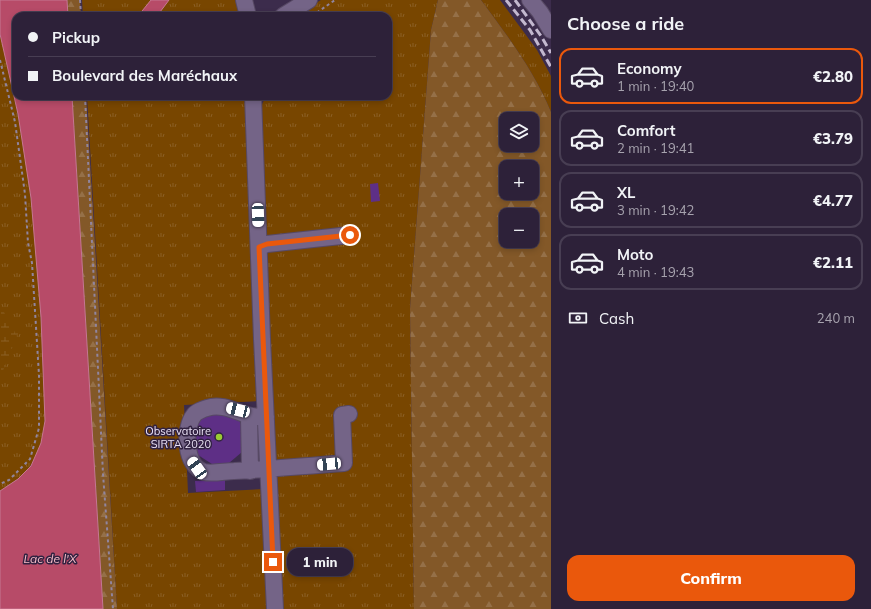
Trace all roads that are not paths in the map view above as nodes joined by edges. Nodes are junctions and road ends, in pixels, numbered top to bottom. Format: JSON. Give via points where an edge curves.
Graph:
{"nodes":[{"id":1,"x":244,"y":0,"type":"edge"},
{"id":2,"x":309,"y":0,"type":"edge"},
{"id":3,"x":530,"y":0,"type":"edge"},
{"id":4,"x":247,"y":12,"type":"edge"},
{"id":5,"x":290,"y":12,"type":"edge"},
{"id":6,"x":551,"y":30,"type":"edge"},
{"id":7,"x":253,"y":100,"type":"edge"},
{"id":8,"x":350,"y":235,"type":"dead end"},
{"id":9,"x":259,"y":247,"type":"junction"},
{"id":10,"x":349,"y":414,"type":"dead end"},
{"id":11,"x":249,"y":416,"type":"junction"},
{"id":12,"x":266,"y":418,"type":"junction"},
{"id":13,"x":269,"y":469,"type":"junction"},
{"id":14,"x":250,"y":471,"type":"junction"},
{"id":15,"x":275,"y":609,"type":"edge"}],
"edges":[{"from":1,"to":4,"type":"lane"},
{"from":2,"to":5,"type":"lane"},
{"from":3,"to":6,"type":"lane"},
{"from":7,"to":9,"type":"lane"},
{"from":8,"to":9,"type":"lane"},
{"from":9,"to":12,"type":"lane"},
{"from":10,"to":13,"type":"lane","via":[[342,415],[344,463]]},
{"from":11,"to":12,"type":"lane"},
{"from":11,"to":14,"type":"lane"},
{"from":11,"to":14,"type":"lane","via":[[225,407],[208,407],[195,414],[188,438],[189,457],[197,468],[205,472]]},
{"from":12,"to":13,"type":"lane"},
{"from":13,"to":14,"type":"lane"},
{"from":13,"to":15,"type":"lane"}]}
